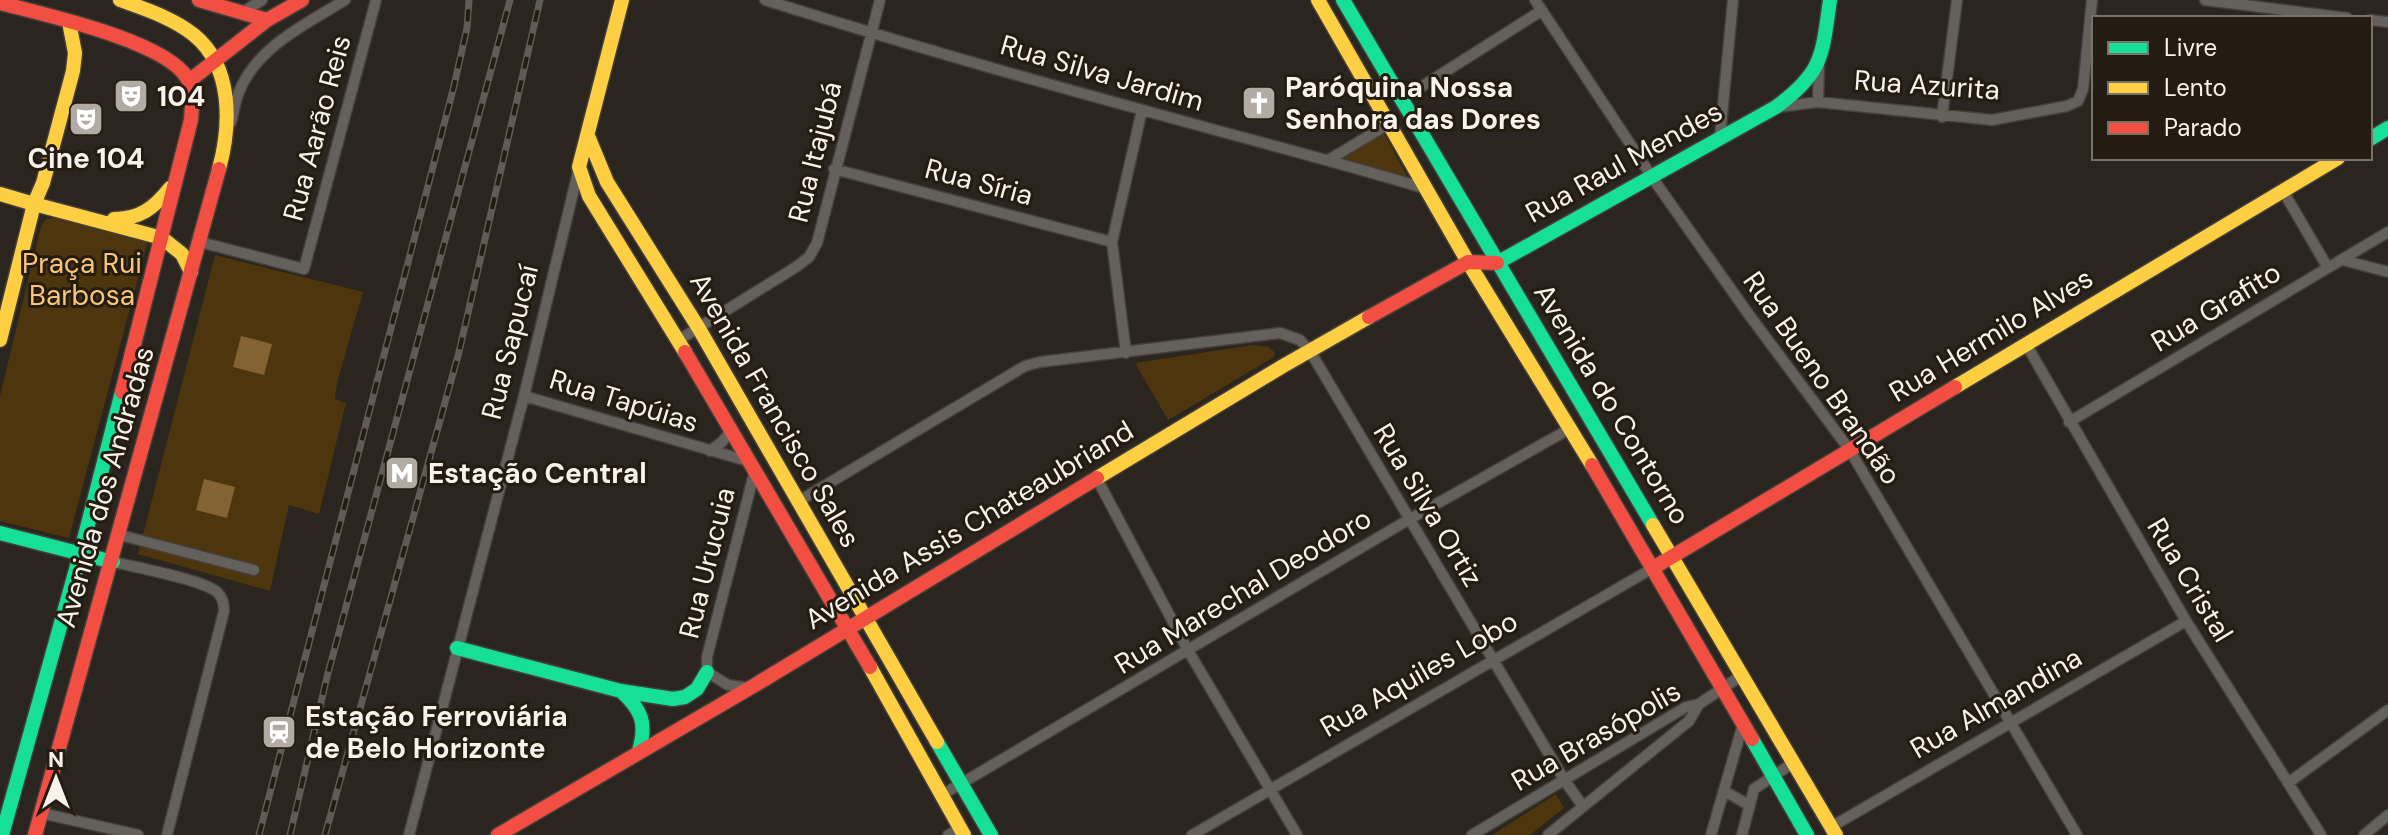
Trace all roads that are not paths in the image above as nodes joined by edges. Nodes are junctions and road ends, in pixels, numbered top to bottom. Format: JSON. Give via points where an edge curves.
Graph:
{"nodes":[{"id":1,"x":120,"y":0,"type":"edge"},
{"id":2,"x":199,"y":0,"type":"edge"},
{"id":3,"x":262,"y":0,"type":"edge"},
{"id":4,"x":302,"y":0,"type":"edge"},
{"id":5,"x":345,"y":0,"type":"edge"},
{"id":6,"x":376,"y":0,"type":"edge"},
{"id":7,"x":622,"y":0,"type":"edge"},
{"id":8,"x":765,"y":0,"type":"edge"},
{"id":9,"x":880,"y":0,"type":"edge"},
{"id":10,"x":1318,"y":0,"type":"edge"},
{"id":11,"x":1343,"y":0,"type":"edge"},
{"id":12,"x":1535,"y":0,"type":"edge"},
{"id":13,"x":1733,"y":0,"type":"edge"},
{"id":14,"x":1830,"y":0,"type":"edge"},
{"id":15,"x":1957,"y":0,"type":"edge"},
{"id":16,"x":2092,"y":0,"type":"edge"},
{"id":17,"x":2205,"y":0,"type":"edge"},
{"id":18,"x":2305,"y":0,"type":"edge"},
{"id":19,"x":0,"y":3,"type":"edge"},
{"id":20,"x":1541,"y":11,"type":"junction"},
{"id":21,"x":243,"y":12,"type":"junction"},
{"id":22,"x":2303,"y":13,"type":"junction"},
{"id":23,"x":2329,"y":16,"type":"edge"},
{"id":24,"x":272,"y":18,"type":"junction"},
{"id":25,"x":69,"y":22,"type":"junction"},
{"id":26,"x":871,"y":33,"type":"junction"},
{"id":27,"x":214,"y":59,"type":"junction"},
{"id":28,"x":1819,"y":65,"type":"junction"},
{"id":29,"x":189,"y":81,"type":"junction"},
{"id":30,"x":1402,"y":99,"type":"junction"},
{"id":31,"x":1818,"y":102,"type":"junction"},
{"id":32,"x":1776,"y":107,"type":"junction"},
{"id":33,"x":1142,"y":110,"type":"junction"},
{"id":34,"x":1942,"y":117,"type":"junction"},
{"id":35,"x":1390,"y":123,"type":"junction"},
{"id":36,"x":588,"y":136,"type":"junction"},
{"id":37,"x":1720,"y":137,"type":"junction"},
{"id":38,"x":226,"y":143,"type":"junction"},
{"id":39,"x":1330,"y":159,"type":"junction"},
{"id":40,"x":2335,"y":160,"type":"edge"},
{"id":41,"x":579,"y":167,"type":"junction"},
{"id":42,"x":834,"y":169,"type":"junction"},
{"id":43,"x":1650,"y":176,"type":"junction"},
{"id":44,"x":173,"y":183,"type":"junction"},
{"id":45,"x":1427,"y":189,"type":"junction"},
{"id":46,"x":2283,"y":191,"type":"junction"},
{"id":47,"x":0,"y":194,"type":"edge"},
{"id":48,"x":34,"y":204,"type":"junction"},
{"id":49,"x":96,"y":219,"type":"junction"},
{"id":50,"x":2388,"y":232,"type":"edge"},
{"id":51,"x":1483,"y":236,"type":"junction"},
{"id":52,"x":162,"y":238,"type":"junction"},
{"id":53,"x":200,"y":242,"type":"junction"},
{"id":54,"x":1112,"y":242,"type":"junction"},
{"id":55,"x":2343,"y":260,"type":"junction"},
{"id":56,"x":1468,"y":262,"type":"junction"},
{"id":57,"x":1497,"y":263,"type":"junction"},
{"id":58,"x":2328,"y":268,"type":"junction"},
{"id":59,"x":191,"y":272,"type":"junction"},
{"id":60,"x":2388,"y":272,"type":"edge"},
{"id":61,"x":698,"y":327,"type":"junction"},
{"id":62,"x":0,"y":340,"type":"edge"},
{"id":63,"x":677,"y":341,"type":"junction"},
{"id":64,"x":2026,"y":344,"type":"junction"},
{"id":65,"x":1310,"y":351,"type":"junction"},
{"id":66,"x":1126,"y":353,"type":"junction"},
{"id":67,"x":524,"y":396,"type":"junction"},
{"id":68,"x":2069,"y":422,"type":"junction"},
{"id":69,"x":1571,"y":428,"type":"junction"},
{"id":70,"x":732,"y":430,"type":"junction"},
{"id":71,"x":1849,"y":449,"type":"junction"},
{"id":72,"x":710,"y":451,"type":"junction"},
{"id":73,"x":753,"y":465,"type":"junction"},
{"id":74,"x":1096,"y":477,"type":"junction"},
{"id":75,"x":799,"y":501,"type":"junction"},
{"id":76,"x":1408,"y":520,"type":"junction"},
{"id":77,"x":0,"y":533,"type":"edge"},
{"id":78,"x":120,"y":535,"type":"junction"},
{"id":79,"x":80,"y":555,"type":"junction"},
{"id":80,"x":1671,"y":557,"type":"junction"},
{"id":81,"x":113,"y":562,"type":"junction"},
{"id":82,"x":1653,"y":568,"type":"junction"},
{"id":83,"x":254,"y":570,"type":"dead end"},
{"id":84,"x":866,"y":618,"type":"junction"},
{"id":85,"x":2186,"y":621,"type":"junction"},
{"id":86,"x":847,"y":629,"type":"junction"},
{"id":87,"x":457,"y":648,"type":"junction"},
{"id":88,"x":1189,"y":652,"type":"junction"},
{"id":89,"x":1493,"y":662,"type":"junction"},
{"id":90,"x":707,"y":672,"type":"junction"},
{"id":91,"x":1741,"y":676,"type":"junction"},
{"id":92,"x":749,"y":688,"type":"junction"},
{"id":93,"x":1723,"y":688,"type":"junction"},
{"id":94,"x":621,"y":691,"type":"junction"},
{"id":95,"x":1699,"y":704,"type":"junction"},
{"id":96,"x":2388,"y":710,"type":"edge"},
{"id":97,"x":2009,"y":722,"type":"junction"},
{"id":98,"x":1743,"y":724,"type":"junction"},
{"id":99,"x":639,"y":751,"type":"junction"},
{"id":100,"x":1793,"y":763,"type":"junction"},
{"id":101,"x":1773,"y":776,"type":"junction"},
{"id":102,"x":1565,"y":781,"type":"junction"},
{"id":103,"x":2288,"y":783,"type":"junction"},
{"id":104,"x":962,"y":784,"type":"junction"},
{"id":105,"x":1270,"y":790,"type":"junction"},
{"id":106,"x":1724,"y":791,"type":"junction"},
{"id":107,"x":940,"y":796,"type":"junction"},
{"id":108,"x":5,"y":804,"type":"edge"},
{"id":109,"x":1582,"y":805,"type":"junction"},
{"id":110,"x":1749,"y":805,"type":"junction"},
{"id":111,"x":41,"y":813,"type":"junction"},
{"id":112,"x":2388,"y":815,"type":"edge"},
{"id":113,"x":1833,"y":831,"type":"edge"},
{"id":114,"x":957,"y":833,"type":"edge"},
{"id":115,"x":2,"y":835,"type":"edge"},
{"id":116,"x":35,"y":835,"type":"edge"},
{"id":117,"x":138,"y":835,"type":"edge"},
{"id":118,"x":167,"y":835,"type":"edge"},
{"id":119,"x":409,"y":835,"type":"edge"},
{"id":120,"x":498,"y":835,"type":"edge"},
{"id":121,"x":991,"y":835,"type":"edge"},
{"id":122,"x":1192,"y":835,"type":"edge"},
{"id":123,"x":1297,"y":835,"type":"edge"},
{"id":124,"x":1472,"y":835,"type":"edge"},
{"id":125,"x":1548,"y":835,"type":"edge"},
{"id":126,"x":1711,"y":835,"type":"edge"},
{"id":127,"x":1742,"y":835,"type":"edge"},
{"id":128,"x":1807,"y":835,"type":"edge"},
{"id":129,"x":2077,"y":835,"type":"edge"},
{"id":130,"x":2321,"y":835,"type":"edge"},
{"id":131,"x":2364,"y":835,"type":"edge"}],
"edges":[{"from":1,"to":27,"type":"street","via":[[187,27]]},
{"from":2,"to":21,"type":"street"},
{"from":3,"to":21,"type":"street"},
{"from":4,"to":24,"type":"street"},
{"from":5,"to":38,"type":"street","via":[[285,37],[255,65],[239,90]]},
{"from":6,"to":53,"type":"street","name":"Rua Aarão Reis","via":[[304,269]]},
{"from":7,"to":36,"type":"street","name":"Rua Sapucaí"},
{"from":8,"to":26,"type":"street","name":"Rua Silva Jardim"},
{"from":9,"to":26,"type":"street","name":"Rua Itajubá"},
{"from":10,"to":35,"type":"street","name":"Avenida do Contorno"},
{"from":11,"to":30,"type":"street","name":"Avenida do Contorno"},
{"from":12,"to":20,"type":"street","name":"Rua Bueno Brandão"},
{"from":13,"to":37,"type":"street"},
{"from":14,"to":28,"type":"street","name":"Rua Azurita"},
{"from":15,"to":34,"type":"street"},
{"from":16,"to":34,"type":"street","name":"Rua Azurita","via":[[2078,101],[1992,120]]},
{"from":17,"to":22,"type":"street"},
{"from":18,"to":22,"type":"street"},
{"from":19,"to":25,"type":"street"},
{"from":20,"to":30,"type":"street"},
{"from":20,"to":43,"type":"street","name":"Rua Bueno Brandão"},
{"from":21,"to":24,"type":"street"},
{"from":22,"to":23,"type":"street"},
{"from":24,"to":27,"type":"street"},
{"from":25,"to":29,"type":"street","via":[[160,57]]},
{"from":25,"to":48,"type":"street","via":[[73,71]]},
{"from":26,"to":33,"type":"street","name":"Rua Silva Jardim"},
{"from":26,"to":42,"type":"street","name":"Rua Itajubá"},
{"from":27,"to":29,"type":"street"},
{"from":27,"to":38,"type":"street","name":"Avenida dos Andradas","via":[[225,84]]},
{"from":28,"to":31,"type":"street","name":"Rua Azurita"},
{"from":28,"to":32,"type":"street","name":"Rua Azurita","via":[[1810,81]]},
{"from":29,"to":44,"type":"street","name":"Avenida dos Andradas","via":[[191,120]]},
{"from":30,"to":51,"type":"street","name":"Avenida do Contorno"},
{"from":31,"to":32,"type":"street","name":"Rua Azurita"},
{"from":31,"to":34,"type":"street","name":"Rua Azurita"},
{"from":32,"to":37,"type":"street","name":"Rua Raul Mendes"},
{"from":33,"to":39,"type":"street","name":"Rua Silva Jardim"},
{"from":33,"to":54,"type":"street"},
{"from":35,"to":39,"type":"street"},
{"from":35,"to":45,"type":"street","name":"Avenida do Contorno"},
{"from":36,"to":41,"type":"street","name":"Rua Sapucaí"},
{"from":36,"to":61,"type":"street","name":"Avenida Francisco Sales","via":[[607,182]]},
{"from":37,"to":43,"type":"street","name":"Rua Raul Mendes"},
{"from":38,"to":53,"type":"street","name":"Avenida dos Andradas"},
{"from":39,"to":45,"type":"street","name":"Rua Silva Jardim"},
{"from":40,"to":46,"type":"street","name":"Rua Hermilo Alves"},
{"from":41,"to":63,"type":"street","name":"Avenida Francisco Sales","via":[[589,196]]},
{"from":41,"to":67,"type":"street","name":"Rua Sapucaí"},
{"from":42,"to":54,"type":"street","name":"Rua Síria"},
{"from":42,"to":61,"type":"street","name":"Rua Itajubá","via":[[809,257]]},
{"from":43,"to":57,"type":"street","name":"Rua Raul Mendes"},
{"from":43,"to":71,"type":"street","name":"Rua Bueno Brandão"},
{"from":44,"to":49,"type":"street","via":[[155,208],[134,219]]},
{"from":44,"to":52,"type":"street","name":"Avenida dos Andradas"},
{"from":45,"to":56,"type":"street","name":"Avenida do Contorno"},
{"from":46,"to":58,"type":"street"},
{"from":46,"to":64,"type":"street","name":"Rua Hermilo Alves"},
{"from":47,"to":48,"type":"street"},
{"from":48,"to":49,"type":"street"},
{"from":48,"to":62,"type":"street"},
{"from":49,"to":52,"type":"street"},
{"from":50,"to":55,"type":"street","name":"Rua Grafito"},
{"from":51,"to":56,"type":"street"},
{"from":51,"to":57,"type":"street","name":"Avenida do Contorno"},
{"from":52,"to":59,"type":"street","via":[[182,254]]},
{"from":52,"to":79,"type":"street","name":"Avenida dos Andradas"},
{"from":53,"to":59,"type":"street","name":"Avenida dos Andradas"},
{"from":54,"to":66,"type":"street"},
{"from":55,"to":58,"type":"street","name":"Rua Grafito"},
{"from":55,"to":60,"type":"street"},
{"from":56,"to":57,"type":"street"},
{"from":56,"to":65,"type":"street","name":"Avenida Assis Chateaubriand"},
{"from":56,"to":69,"type":"street","name":"Avenida do Contorno"},
{"from":57,"to":80,"type":"street","name":"Avenida do Contorno"},
{"from":58,"to":68,"type":"street","name":"Rua Grafito"},
{"from":59,"to":78,"type":"street","name":"Avenida dos Andradas"},
{"from":61,"to":63,"type":"street","name":"Rua Itajubá"},
{"from":61,"to":75,"type":"street","name":"Avenida Francisco Sales"},
{"from":63,"to":70,"type":"street","name":"Avenida Francisco Sales"},
{"from":64,"to":68,"type":"street","name":"Rua Cristal"},
{"from":64,"to":71,"type":"street","name":"Rua Hermilo Alves"},
{"from":65,"to":66,"type":"street","via":[[1300,340],[1280,333]]},
{"from":65,"to":74,"type":"street","name":"Avenida Assis Chateaubriand"},
{"from":65,"to":76,"type":"street","name":"Rua Silva Ortiz"},
{"from":66,"to":75,"type":"street","via":[[1025,366]]},
{"from":67,"to":72,"type":"street","name":"Rua Tapúias"},
{"from":67,"to":87,"type":"street","name":"Rua Sapucaí"},
{"from":68,"to":85,"type":"street","name":"Rua Cristal"},
{"from":69,"to":76,"type":"street","name":"Rua Marechal Deodoro"},
{"from":69,"to":82,"type":"street","name":"Avenida do Contorno"},
{"from":70,"to":72,"type":"street","name":"Rua Tapúias"},
{"from":70,"to":73,"type":"street","name":"Avenida Francisco Sales"},
{"from":71,"to":80,"type":"street","name":"Rua Hermilo Alves"},
{"from":71,"to":97,"type":"street","name":"Rua Bueno Brandão"},
{"from":72,"to":73,"type":"street","name":"Rua Tapúias"},
{"from":73,"to":86,"type":"street","name":"Avenida Francisco Sales"},
{"from":73,"to":90,"type":"street","name":"Rua Urucuia"},
{"from":74,"to":84,"type":"street","name":"Avenida Assis Chateaubriand"},
{"from":74,"to":88,"type":"street"},
{"from":75,"to":84,"type":"street","name":"Avenida Francisco Sales"},
{"from":76,"to":88,"type":"street","name":"Rua Marechal Deodoro"},
{"from":76,"to":89,"type":"street","name":"Rua Silva Ortiz"},
{"from":77,"to":79,"type":"street"},
{"from":78,"to":81,"type":"street","name":"Avenida dos Andradas"},
{"from":78,"to":83,"type":"street"},
{"from":79,"to":81,"type":"street"},
{"from":79,"to":108,"type":"street","name":"Avenida dos Andradas"},
{"from":80,"to":82,"type":"street","name":"Rua Aquiles Lobo"},
{"from":80,"to":91,"type":"street","name":"Avenida do Contorno"},
{"from":81,"to":111,"type":"street","name":"Avenida dos Andradas"},
{"from":81,"to":118,"type":"street","via":[[207,586],[221,595],[224,611]]},
{"from":82,"to":89,"type":"street","name":"Rua Aquiles Lobo"},
{"from":82,"to":93,"type":"street","name":"Avenida do Contorno"},
{"from":84,"to":86,"type":"street","name":"Avenida Assis Chateaubriand"},
{"from":84,"to":104,"type":"street","name":"Avenida Francisco Sales"},
{"from":85,"to":97,"type":"street","name":"Rua Almandina"},
{"from":85,"to":103,"type":"street","name":"Rua Cristal"},
{"from":86,"to":92,"type":"street","name":"Avenida Assis Chateaubriand"},
{"from":86,"to":107,"type":"street","name":"Avenida Francisco Sales"},
{"from":87,"to":94,"type":"street"},
{"from":87,"to":119,"type":"street","name":"Rua Sapucaí"},
{"from":88,"to":104,"type":"street","name":"Rua Marechal Deodoro"},
{"from":88,"to":105,"type":"street"},
{"from":89,"to":102,"type":"street","name":"Rua Silva Ortiz"},
{"from":89,"to":105,"type":"street","name":"Rua Aquiles Lobo"},
{"from":90,"to":92,"type":"street","name":"Rua Urucuia","via":[[728,685]]},
{"from":90,"to":94,"type":"street","via":[[685,697]]},
{"from":91,"to":93,"type":"street","name":"Rua Brasópolis"},
{"from":91,"to":100,"type":"street","name":"Avenida do Contorno"},
{"from":92,"to":99,"type":"street","name":"Avenida Assis Chateaubriand"},
{"from":93,"to":95,"type":"street","name":"Rua Brasópolis"},
{"from":93,"to":98,"type":"street","name":"Avenida do Contorno"},
{"from":94,"to":99,"type":"street","via":[[644,716]]},
{"from":95,"to":102,"type":"street","name":"Rua Brasópolis"},
{"from":95,"to":109,"type":"street","via":[[1689,721]]},
{"from":96,"to":103,"type":"street"},
{"from":97,"to":113,"type":"street","name":"Rua Almandina"},
{"from":97,"to":129,"type":"street","name":"Rua Bueno Brandão"},
{"from":98,"to":101,"type":"street","name":"Avenida do Contorno"},
{"from":98,"to":106,"type":"street"},
{"from":99,"to":120,"type":"street","name":"Avenida Assis Chateaubriand"},
{"from":100,"to":101,"type":"street"},
{"from":100,"to":113,"type":"street","name":"Avenida do Contorno"},
{"from":101,"to":110,"type":"street","via":[[1754,789]]},
{"from":101,"to":128,"type":"street","name":"Avenida do Contorno"},
{"from":102,"to":109,"type":"street","name":"Rua Silva Ortiz"},
{"from":102,"to":124,"type":"street","name":"Rua Brasópolis"},
{"from":103,"to":130,"type":"street","name":"Rua Cristal"},
{"from":104,"to":107,"type":"street","name":"Rua Marechal Deodoro"},
{"from":104,"to":121,"type":"street","name":"Avenida Francisco Sales"},
{"from":105,"to":122,"type":"street","name":"Rua Aquiles Lobo"},
{"from":105,"to":123,"type":"street"},
{"from":106,"to":110,"type":"street"},
{"from":106,"to":126,"type":"street"},
{"from":107,"to":114,"type":"street","name":"Avenida Francisco Sales"},
{"from":108,"to":111,"type":"street"},
{"from":108,"to":115,"type":"street","name":"Avenida dos Andradas"},
{"from":109,"to":125,"type":"street"},
{"from":110,"to":127,"type":"street"},
{"from":111,"to":116,"type":"street","name":"Avenida dos Andradas"},
{"from":111,"to":117,"type":"street"},
{"from":112,"to":131,"type":"street"}]}
